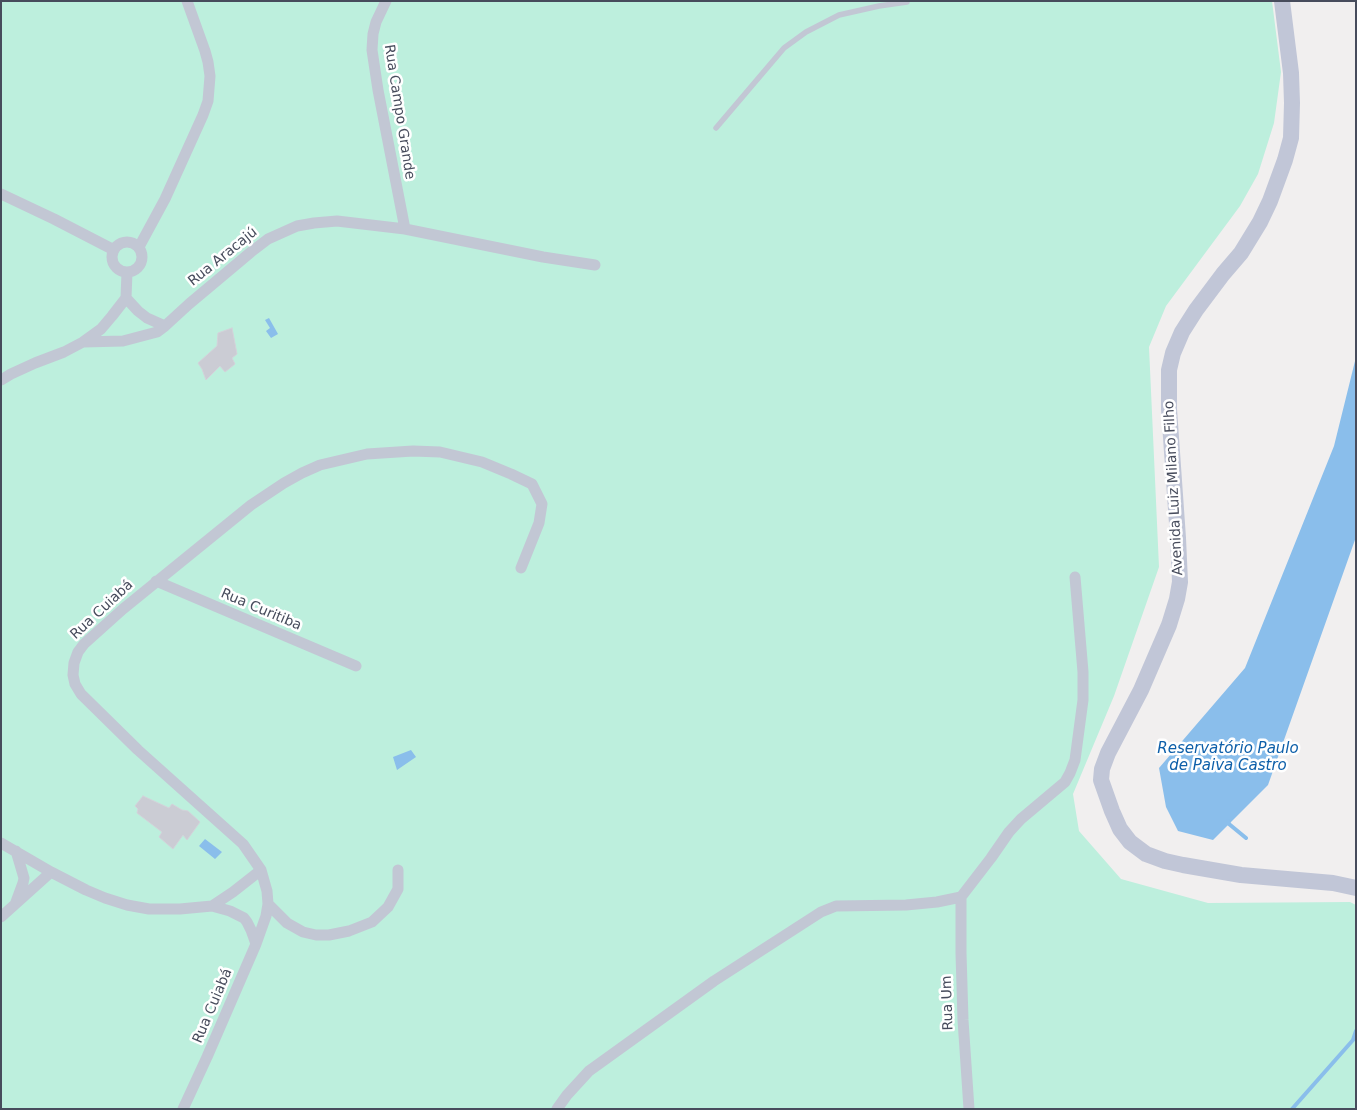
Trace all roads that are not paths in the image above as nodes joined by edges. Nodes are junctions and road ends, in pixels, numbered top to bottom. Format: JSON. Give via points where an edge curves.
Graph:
{"nodes":[{"id":1,"x":187,"y":1,"type":"edge"},
{"id":2,"x":386,"y":1,"type":"edge"},
{"id":3,"x":1282,"y":1,"type":"edge"},
{"id":4,"x":907,"y":2,"type":"edge"},
{"id":5,"x":716,"y":128,"type":"dead end"},
{"id":6,"x":1,"y":194,"type":"edge"},
{"id":7,"x":404,"y":229,"type":"junction"},
{"id":8,"x":138,"y":247,"type":"junction"},
{"id":9,"x":114,"y":250,"type":"junction"},
{"id":10,"x":595,"y":265,"type":"dead end"},
{"id":11,"x":127,"y":272,"type":"junction"},
{"id":12,"x":126,"y":298,"type":"junction"},
{"id":13,"x":165,"y":326,"type":"junction"},
{"id":14,"x":83,"y":342,"type":"junction"},
{"id":15,"x":1,"y":380,"type":"edge"},
{"id":16,"x":520,"y":568,"type":"dead end"},
{"id":17,"x":1075,"y":577,"type":"dead end"},
{"id":18,"x":156,"y":582,"type":"junction"},
{"id":19,"x":356,"y":666,"type":"dead end"},
{"id":20,"x":1,"y":843,"type":"edge"},
{"id":21,"x":16,"y":851,"type":"junction"},
{"id":22,"x":261,"y":870,"type":"junction"},
{"id":23,"x":398,"y":870,"type":"dead end"},
{"id":24,"x":51,"y":872,"type":"junction"},
{"id":25,"x":1356,"y":888,"type":"edge"},
{"id":26,"x":961,"y":897,"type":"junction"},
{"id":27,"x":268,"y":904,"type":"junction"},
{"id":28,"x":14,"y":906,"type":"junction"},
{"id":29,"x":212,"y":906,"type":"junction"},
{"id":30,"x":1,"y":917,"type":"edge"},
{"id":31,"x":256,"y":944,"type":"junction"},
{"id":32,"x":183,"y":1109,"type":"edge"},
{"id":33,"x":557,"y":1109,"type":"edge"},
{"id":34,"x":969,"y":1109,"type":"edge"}],
"edges":[{"from":1,"to":8,"type":"street","via":[[208,62],[208,101],[165,199]]},
{"from":2,"to":7,"type":"street","name":"Rua Campo Grande","via":[[376,22],[372,50]]},
{"from":3,"to":25,"type":"main road","name":"Avenida Luiz Milano Filho","via":[[1291,73],[1291,138],[1260,222],[1241,253],[1192,317],[1173,352],[1169,370],[1169,409],[1180,582],[1169,625],[1141,690],[1108,753],[1102,780],[1120,829],[1146,854],[1241,876],[1333,883]]},
{"from":4,"to":5,"type":"lane","via":[[839,15],[806,32],[784,48]]},
{"from":6,"to":9,"type":"street"},
{"from":7,"to":10,"type":"street","name":"Rua Aracajú"},
{"from":7,"to":13,"type":"street","name":"Rua Aracajú","via":[[338,221],[314,222],[281,232],[251,252]]},
{"from":8,"to":9,"type":"street","via":[[125,242]]},
{"from":8,"to":11,"type":"street","via":[[142,261],[136,269]]},
{"from":9,"to":11,"type":"street","via":[[114,265]]},
{"from":11,"to":12,"type":"street"},
{"from":12,"to":13,"type":"street","via":[[147,318]]},
{"from":12,"to":14,"type":"street"},
{"from":13,"to":14,"type":"street","name":"Rua Aracajú","via":[[158,332],[123,341]]},
{"from":14,"to":15,"type":"street"},
{"from":16,"to":18,"type":"street","name":"Rua Cuiabá","via":[[539,523],[542,504],[532,484],[482,462],[440,452],[413,451],[367,454],[320,465],[302,473],[251,505]]},
{"from":17,"to":26,"type":"street","via":[[1083,700],[1073,767],[1065,782],[1021,818]]},
{"from":18,"to":19,"type":"street","name":"Rua Curitiba"},
{"from":18,"to":22,"type":"street","name":"Rua Cuiabá","via":[[84,644],[74,663],[74,684],[138,750],[244,844]]},
{"from":20,"to":21,"type":"street"},
{"from":21,"to":24,"type":"street"},
{"from":21,"to":28,"type":"street","via":[[24,878]]},
{"from":22,"to":27,"type":"street","name":"Rua Cuiabá"},
{"from":22,"to":29,"type":"street"},
{"from":23,"to":27,"type":"street","via":[[398,889],[388,907],[372,922],[349,931],[329,935],[303,932]]},
{"from":24,"to":28,"type":"street"},
{"from":24,"to":29,"type":"street","via":[[99,896],[127,905],[149,909]]},
{"from":26,"to":33,"type":"street","via":[[906,905],[836,906],[821,912],[714,981],[589,1071]]},
{"from":26,"to":34,"type":"street","name":"Rua Um","via":[[963,1020]]},
{"from":27,"to":31,"type":"street","name":"Rua Cuiabá"},
{"from":28,"to":30,"type":"street"},
{"from":29,"to":31,"type":"street","via":[[230,910],[244,918]]},
{"from":31,"to":32,"type":"street","name":"Rua Cuiabá"}]}
